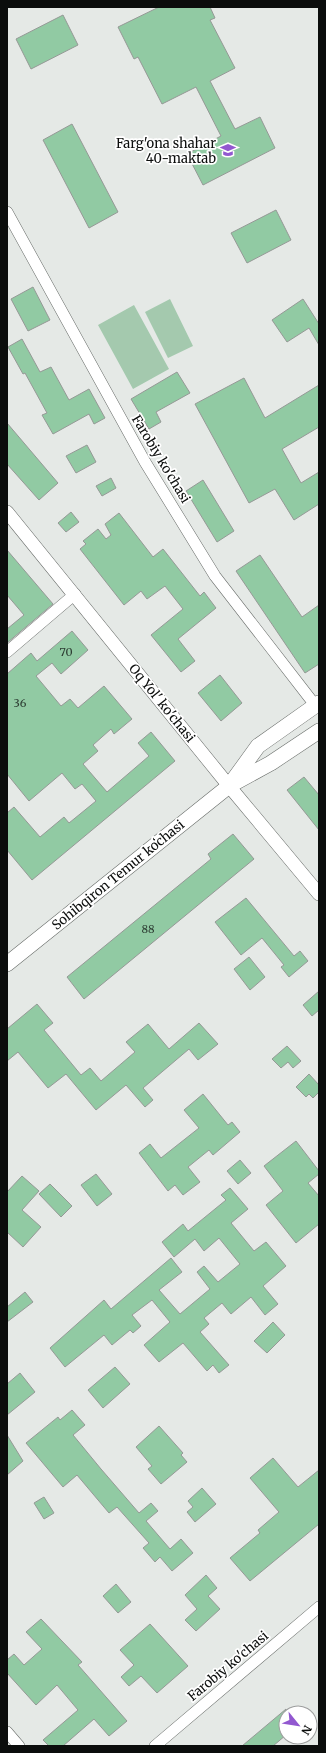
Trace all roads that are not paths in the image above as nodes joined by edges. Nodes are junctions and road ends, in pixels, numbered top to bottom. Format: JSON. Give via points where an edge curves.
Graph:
{"nodes":[{"id":1,"x":7,"y":212,"type":"edge"},
{"id":2,"x":7,"y":512,"type":"edge"},
{"id":3,"x":75,"y":594,"type":"junction"},
{"id":4,"x":7,"y":652,"type":"edge"},
{"id":5,"x":317,"y":704,"type":"edge"},
{"id":6,"x":319,"y":731,"type":"edge"},
{"id":7,"x":229,"y":786,"type":"junction"},
{"id":8,"x":319,"y":894,"type":"edge"},
{"id":9,"x":7,"y":964,"type":"edge"},
{"id":10,"x":319,"y":1607,"type":"edge"},
{"id":11,"x":7,"y":1732,"type":"edge"},
{"id":12,"x":19,"y":1746,"type":"edge"},
{"id":13,"x":155,"y":1746,"type":"edge"}],
"edges":[{"from":1,"to":5,"type":"street","name":"Farobiy ko'chasi","via":[[145,462],[215,576]]},
{"from":2,"to":3,"type":"street","name":"Oq Yol' ko'chasi"},
{"from":3,"to":4,"type":"street"},
{"from":3,"to":7,"type":"street","name":"Oq Yol' ko'chasi"},
{"from":5,"to":7,"type":"main road","name":"Sohibqiron Temur koʻchasi","via":[[258,746]]},
{"from":6,"to":7,"type":"main road","name":"Sohibqiron Temur koʻchasi","via":[[271,763]]},
{"from":7,"to":8,"type":"street","name":"Oq Yol' ko'chasi"},
{"from":7,"to":9,"type":"main road","name":"Sohibqiron Temur koʻchasi"},
{"from":10,"to":13,"type":"street","name":"Farobiy ko'chasi"},
{"from":11,"to":12,"type":"street"}]}
